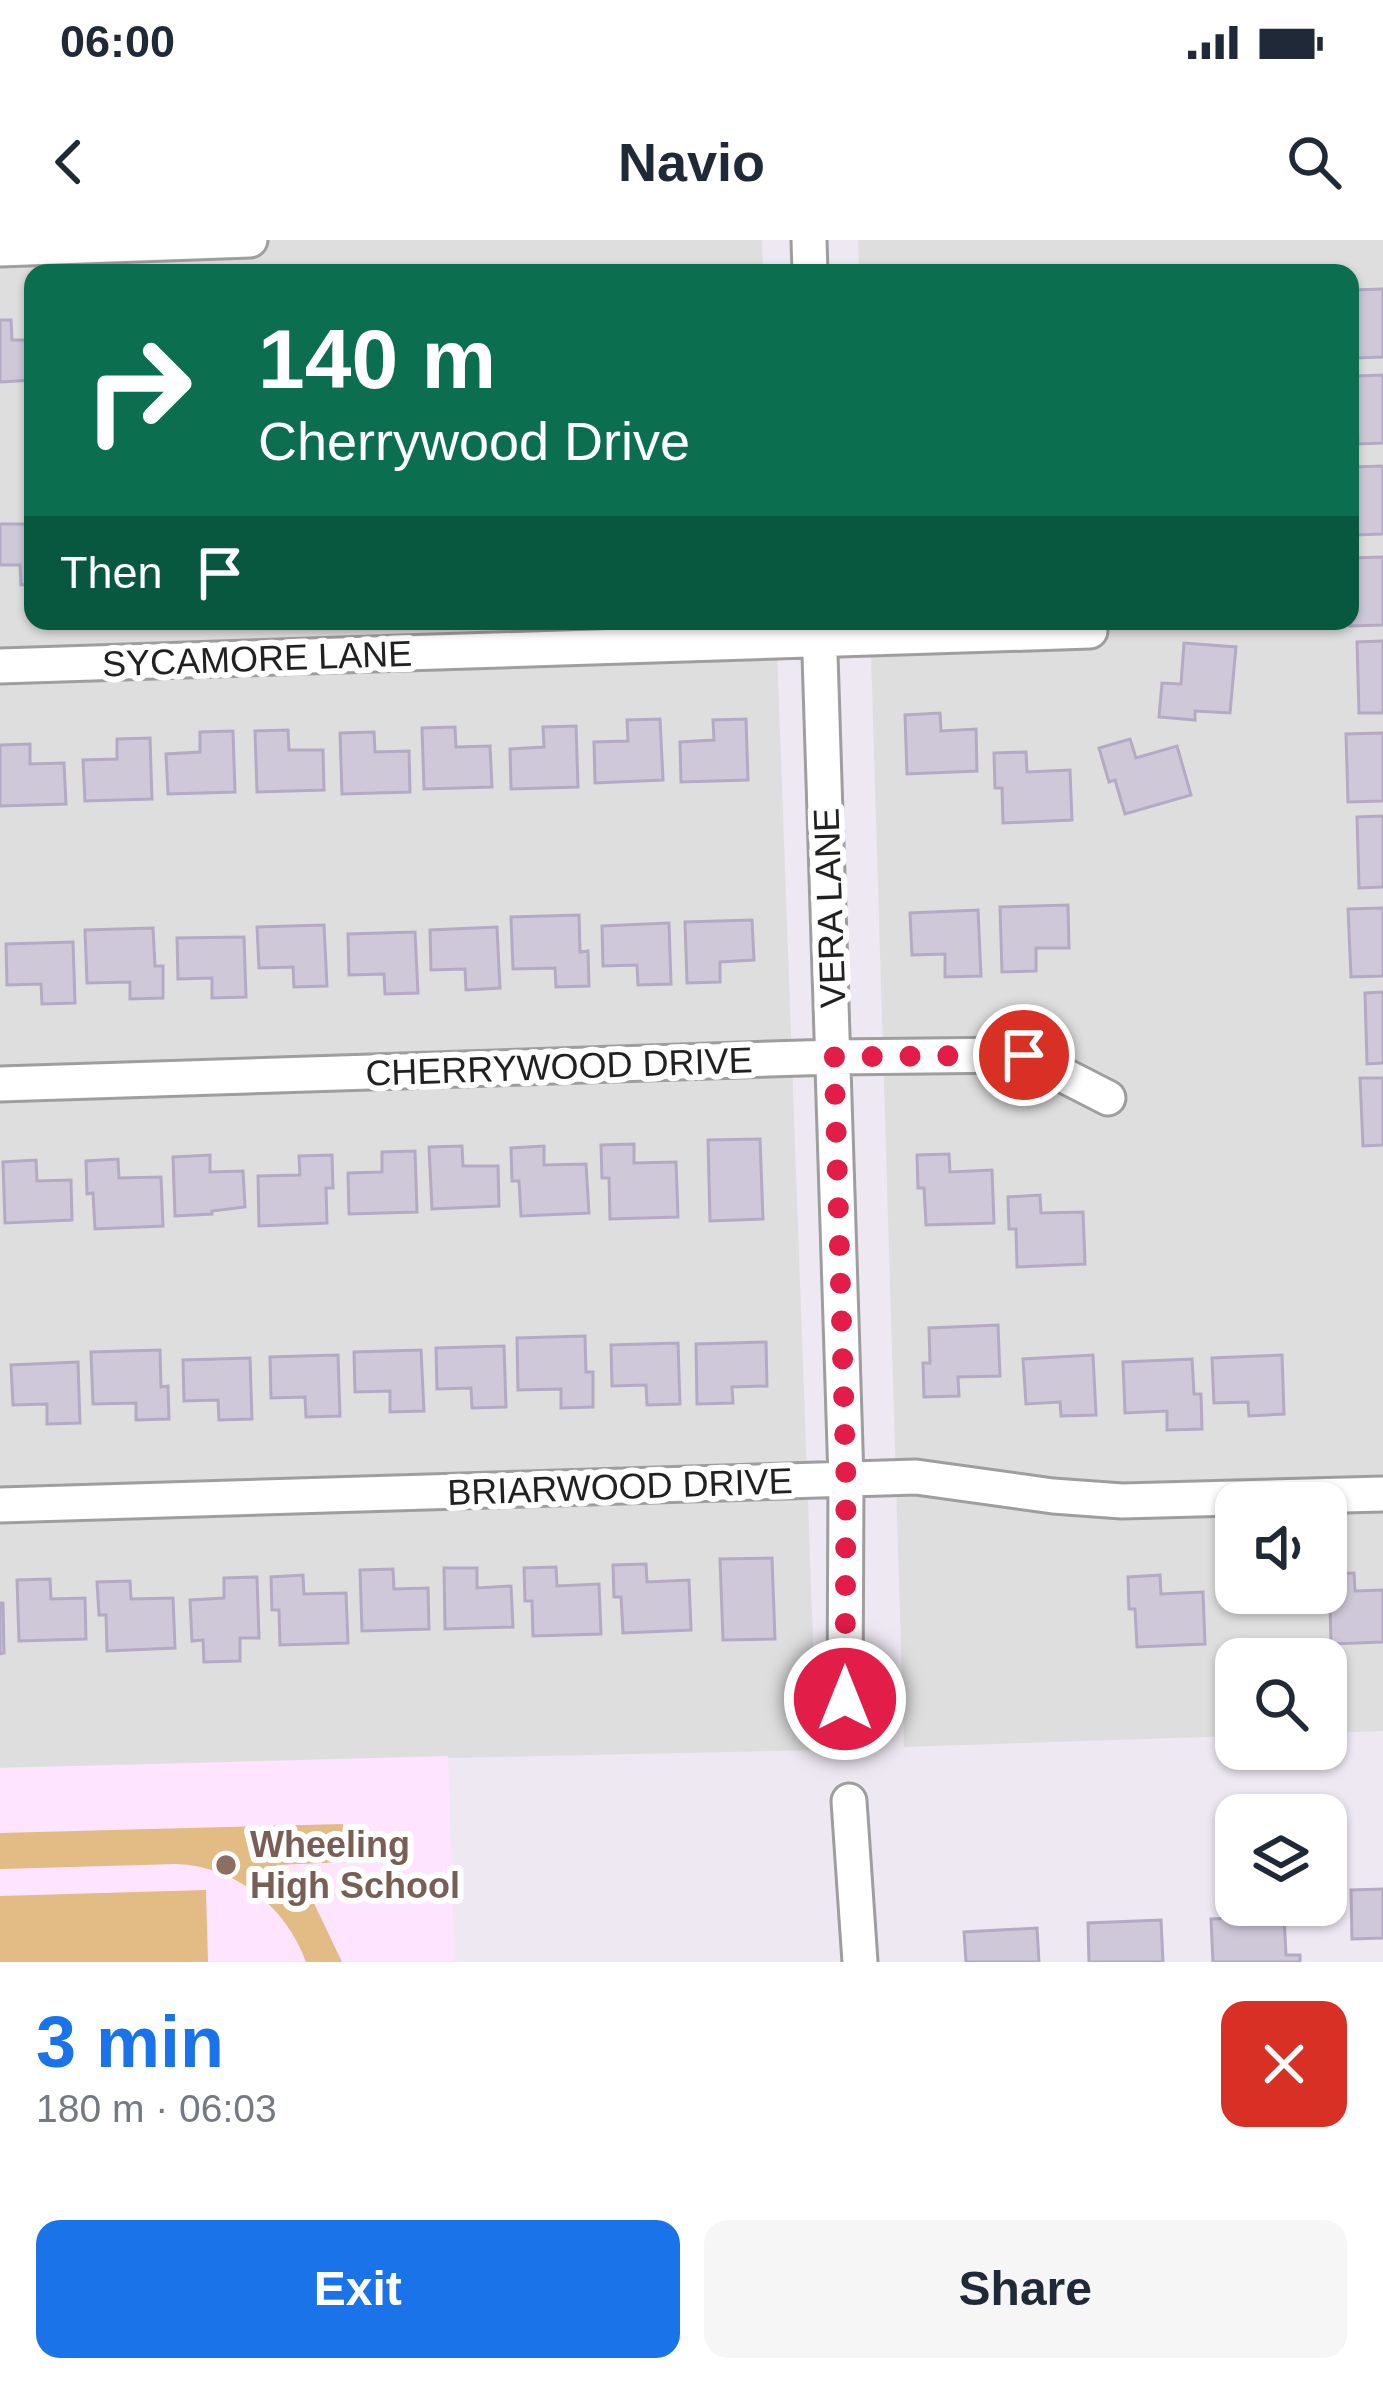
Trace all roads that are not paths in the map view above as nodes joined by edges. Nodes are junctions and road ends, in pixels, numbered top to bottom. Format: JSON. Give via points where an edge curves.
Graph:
{"nodes":[{"id":1,"x":250,"y":240,"type":"edge"},
{"id":2,"x":0,"y":248,"type":"edge"},
{"id":3,"x":819,"y":631,"type":"edge"},
{"id":4,"x":1090,"y":632,"type":"dead end"},
{"id":5,"x":0,"y":665,"type":"edge"},
{"id":6,"x":834,"y":1057,"type":"junction"},
{"id":7,"x":0,"y":1084,"type":"edge"},
{"id":8,"x":1108,"y":1098,"type":"dead end"},
{"id":9,"x":846,"y":1479,"type":"junction"},
{"id":10,"x":1383,"y":1494,"type":"edge"},
{"id":11,"x":0,"y":1505,"type":"edge"},
{"id":12,"x":845,"y":1699,"type":"dead end"},
{"id":13,"x":849,"y":1802,"type":"dead end"},
{"id":14,"x":860,"y":1962,"type":"edge"}],
"edges":[{"from":1,"to":2,"type":"street"},
{"from":3,"to":4,"type":"street","name":"SYCAMORE LANE"},
{"from":3,"to":5,"type":"street","name":"SYCAMORE LANE"},
{"from":3,"to":6,"type":"street","name":"VERA LANE"},
{"from":6,"to":7,"type":"street","name":"CHERRYWOOD DRIVE"},
{"from":6,"to":8,"type":"street","name":"CHERRYWOOD DRIVE","via":[[1024,1055]]},
{"from":6,"to":9,"type":"street","name":"VERA LANE"},
{"from":9,"to":10,"type":"street","name":"BRIARWOOD DRIVE","via":[[916,1477],[1122,1502]]},
{"from":9,"to":11,"type":"street","name":"BRIARWOOD DRIVE"},
{"from":9,"to":12,"type":"street","name":"VERA LANE"},
{"from":13,"to":14,"type":"street"}]}
